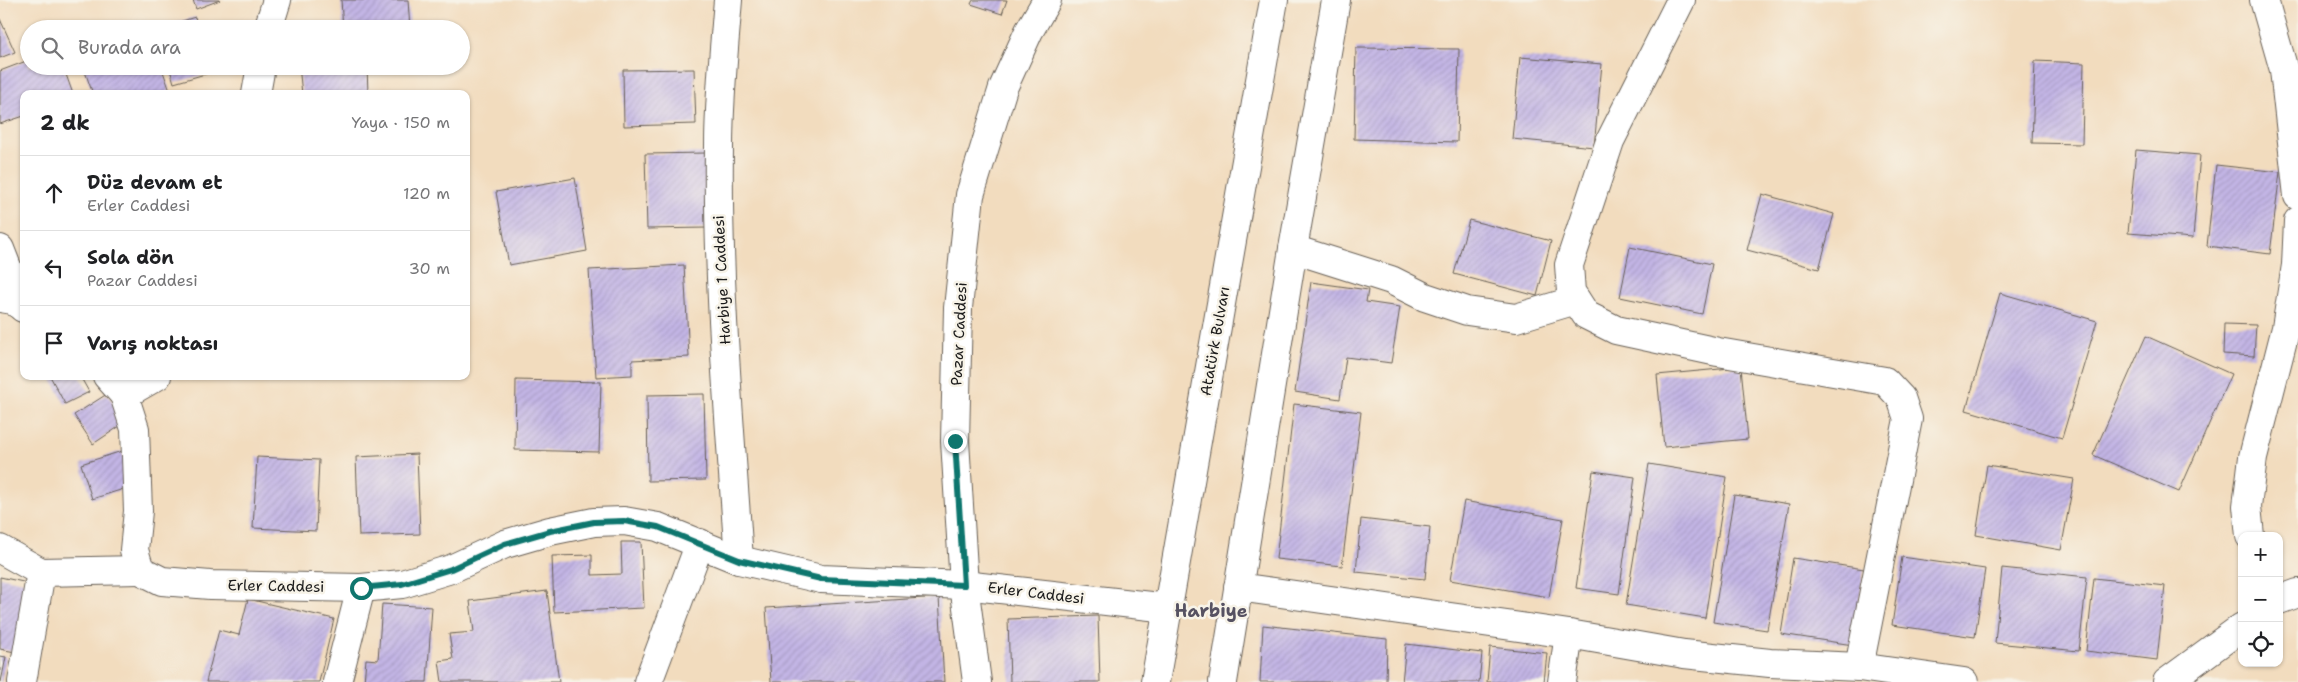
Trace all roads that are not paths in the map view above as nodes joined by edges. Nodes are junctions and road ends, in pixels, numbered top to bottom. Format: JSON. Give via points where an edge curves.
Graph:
{"nodes":[{"id":1,"x":277,"y":0,"type":"edge"},
{"id":2,"x":728,"y":0,"type":"edge"},
{"id":3,"x":1047,"y":0,"type":"edge"},
{"id":4,"x":1274,"y":0,"type":"edge"},
{"id":5,"x":1336,"y":0,"type":"edge"},
{"id":6,"x":1681,"y":0,"type":"edge"},
{"id":7,"x":2264,"y":0,"type":"edge"},
{"id":8,"x":271,"y":20,"type":"edge"},
{"id":9,"x":259,"y":75,"type":"edge"},
{"id":10,"x":257,"y":90,"type":"edge"},
{"id":11,"x":2298,"y":196,"type":"edge"},
{"id":12,"x":2298,"y":221,"type":"edge"},
{"id":13,"x":0,"y":249,"type":"edge"},
{"id":14,"x":1293,"y":250,"type":"junction"},
{"id":15,"x":1576,"y":300,"type":"junction"},
{"id":16,"x":16,"y":305,"type":"edge"},
{"id":17,"x":140,"y":380,"type":"edge"},
{"id":18,"x":115,"y":386,"type":"edge"},
{"id":19,"x":2250,"y":532,"type":"edge"},
{"id":20,"x":700,"y":543,"type":"junction"},
{"id":21,"x":0,"y":549,"type":"edge"},
{"id":22,"x":739,"y":560,"type":"junction"},
{"id":23,"x":140,"y":570,"type":"junction"},
{"id":24,"x":41,"y":572,"type":"junction"},
{"id":25,"x":964,"y":585,"type":"junction"},
{"id":26,"x":1238,"y":587,"type":"junction"},
{"id":27,"x":361,"y":588,"type":"junction"},
{"id":28,"x":2298,"y":593,"type":"edge"},
{"id":29,"x":2283,"y":599,"type":"edge"},
{"id":30,"x":1168,"y":608,"type":"junction"},
{"id":31,"x":2238,"y":630,"type":"edge"},
{"id":32,"x":1569,"y":634,"type":"junction"},
{"id":33,"x":1859,"y":667,"type":"junction"},
{"id":34,"x":22,"y":682,"type":"edge"},
{"id":35,"x":337,"y":682,"type":"edge"},
{"id":36,"x":648,"y":682,"type":"edge"},
{"id":37,"x":977,"y":682,"type":"edge"},
{"id":38,"x":1156,"y":682,"type":"edge"},
{"id":39,"x":1223,"y":682,"type":"edge"},
{"id":40,"x":1562,"y":682,"type":"edge"},
{"id":41,"x":1964,"y":682,"type":"edge"},
{"id":42,"x":2167,"y":682,"type":"edge"}],
"edges":[{"from":1,"to":8,"type":"main road"},
{"from":2,"to":22,"type":"main road","name":"Harbiye 1 Caddesi","via":[[720,100],[718,208]]},
{"from":3,"to":25,"type":"main road","name":"Pazar Caddesi","via":[[1003,88],[970,195],[958,308],[955,432]]},
{"from":4,"to":30,"type":"main road","name":"Atatürk Bulvarı"},
{"from":5,"to":14,"type":"main road"},
{"from":6,"to":15,"type":"main road","via":[[1610,141],[1569,265],[1571,292]]},
{"from":7,"to":11,"type":"main road","via":[[2284,70]]},
{"from":9,"to":10,"type":"main road"},
{"from":12,"to":19,"type":"main road","via":[[2296,265],[2286,328],[2253,457],[2247,506]]},
{"from":13,"to":16,"type":"main road"},
{"from":14,"to":15,"type":"main road","via":[[1391,280],[1425,297],[1466,311],[1516,318]]},
{"from":14,"to":26,"type":"main road"},
{"from":15,"to":33,"type":"main road","via":[[1586,315],[1616,330],[1718,352],[1885,381],[1901,398],[1908,419]]},
{"from":17,"to":18,"type":"main road"},
{"from":18,"to":23,"type":"main road","via":[[135,429],[138,511],[134,550]]},
{"from":20,"to":22,"type":"main road","name":"Erler Caddesi"},
{"from":20,"to":27,"type":"main road","name":"Erler Caddesi","via":[[658,527],[624,521],[594,522],[505,544],[451,569],[402,584]]},
{"from":20,"to":36,"type":"main road"},
{"from":21,"to":24,"type":"main road"},
{"from":22,"to":25,"type":"main road","name":"Erler Caddesi","via":[[821,579]]},
{"from":23,"to":24,"type":"main road"},
{"from":23,"to":27,"type":"main road","name":"Erler Caddesi","via":[[162,581]]},
{"from":24,"to":34,"type":"main road"},
{"from":25,"to":30,"type":"main road","name":"Erler Caddesi"},
{"from":25,"to":37,"type":"main road","name":"Pazar Caddesi"},
{"from":26,"to":32,"type":"main road"},
{"from":26,"to":39,"type":"main road"},
{"from":27,"to":35,"type":"main road"},
{"from":28,"to":29,"type":"main road"},
{"from":30,"to":38,"type":"main road","name":"Atatürk Bulvarı"},
{"from":31,"to":42,"type":"main road"},
{"from":32,"to":33,"type":"main road","via":[[1684,654],[1770,663]]},
{"from":32,"to":40,"type":"main road"},
{"from":33,"to":41,"type":"main road"}]}
